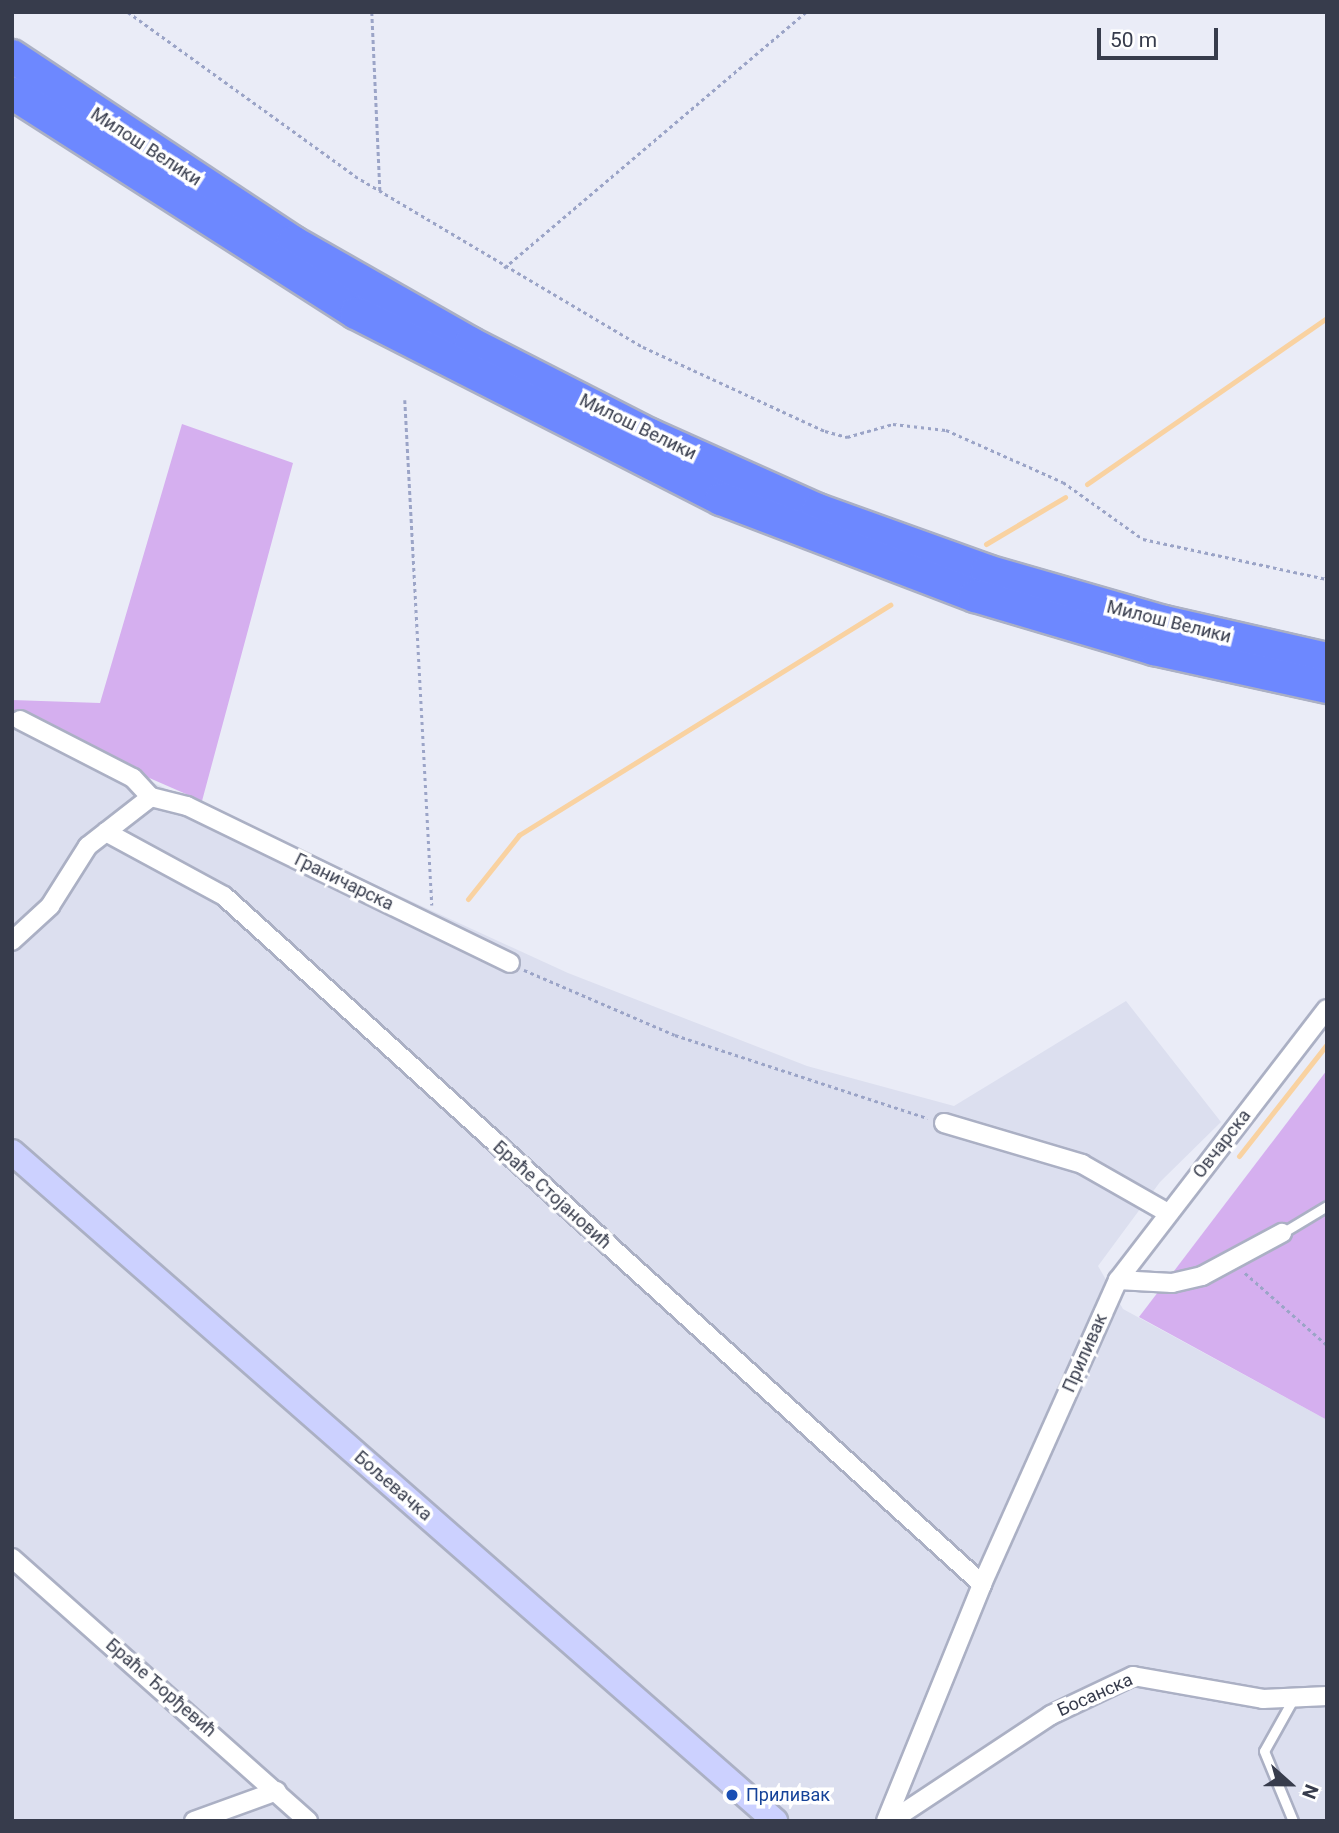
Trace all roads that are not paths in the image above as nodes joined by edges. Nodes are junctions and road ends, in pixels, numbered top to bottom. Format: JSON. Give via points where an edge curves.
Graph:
{"nodes":[{"id":1,"x":12,"y":56,"type":"edge"},
{"id":2,"x":12,"y":93,"type":"edge"},
{"id":3,"x":1327,"y":659,"type":"edge"},
{"id":4,"x":1327,"y":687,"type":"edge"},
{"id":5,"x":20,"y":720,"type":"dead end"},
{"id":6,"x":151,"y":797,"type":"junction"},
{"id":7,"x":106,"y":832,"type":"junction"},
{"id":8,"x":12,"y":941,"type":"edge"},
{"id":9,"x":510,"y":963,"type":"road end"},
{"id":10,"x":1327,"y":1009,"type":"edge"},
{"id":11,"x":944,"y":1123,"type":"road end"},
{"id":12,"x":12,"y":1152,"type":"edge"},
{"id":13,"x":1327,"y":1206,"type":"edge"},
{"id":14,"x":1168,"y":1213,"type":"junction"},
{"id":15,"x":1282,"y":1233,"type":"joint"},
{"id":16,"x":1118,"y":1280,"type":"junction"},
{"id":17,"x":12,"y":1558,"type":"edge"},
{"id":18,"x":982,"y":1584,"type":"junction"},
{"id":19,"x":1327,"y":1696,"type":"edge"},
{"id":20,"x":1292,"y":1701,"type":"junction"},
{"id":21,"x":277,"y":1791,"type":"junction"},
{"id":22,"x":765,"y":1819,"type":"edge"},
{"id":23,"x":194,"y":1821,"type":"edge"},
{"id":24,"x":308,"y":1821,"type":"edge"},
{"id":25,"x":888,"y":1821,"type":"edge"},
{"id":26,"x":1293,"y":1821,"type":"edge"}],
"edges":[{"from":1,"to":3,"type":"highway","name":"Милош Велики","via":[[315,255],[650,435],[818,510],[987,571],[1164,622]]},
{"from":2,"to":4,"type":"highway","name":"Милош Велики","via":[[356,313],[721,499],[975,596],[1154,649]]},
{"from":5,"to":6,"type":"street","name":"Граничарска","via":[[132,778]]},
{"from":6,"to":7,"type":"street"},
{"from":6,"to":9,"type":"street","name":"Граничарска","via":[[187,806]]},
{"from":7,"to":8,"type":"street","via":[[88,846],[50,906]]},
{"from":7,"to":18,"type":"street","name":"Браће Стојановић","via":[[224,896]]},
{"from":10,"to":14,"type":"street","name":"Овчарска"},
{"from":11,"to":14,"type":"street","via":[[1082,1164]]},
{"from":12,"to":22,"type":"main road","name":"Бољевачка"},
{"from":13,"to":15,"type":"lane"},
{"from":14,"to":16,"type":"street","name":"Овчарска"},
{"from":15,"to":16,"type":"street","via":[[1232,1261],[1172,1283]]},
{"from":16,"to":18,"type":"street","name":"Приливак"},
{"from":17,"to":21,"type":"street","name":"Браће Ђорђевић"},
{"from":18,"to":25,"type":"street","name":"Приливак"},
{"from":19,"to":20,"type":"street","name":"Босанска"},
{"from":20,"to":25,"type":"street","name":"Босанска","via":[[1133,1675],[1051,1715]]},
{"from":20,"to":26,"type":"lane","via":[[1264,1751]]},
{"from":21,"to":23,"type":"street"},
{"from":21,"to":24,"type":"street","name":"Браће Ђорђевић"}]}
